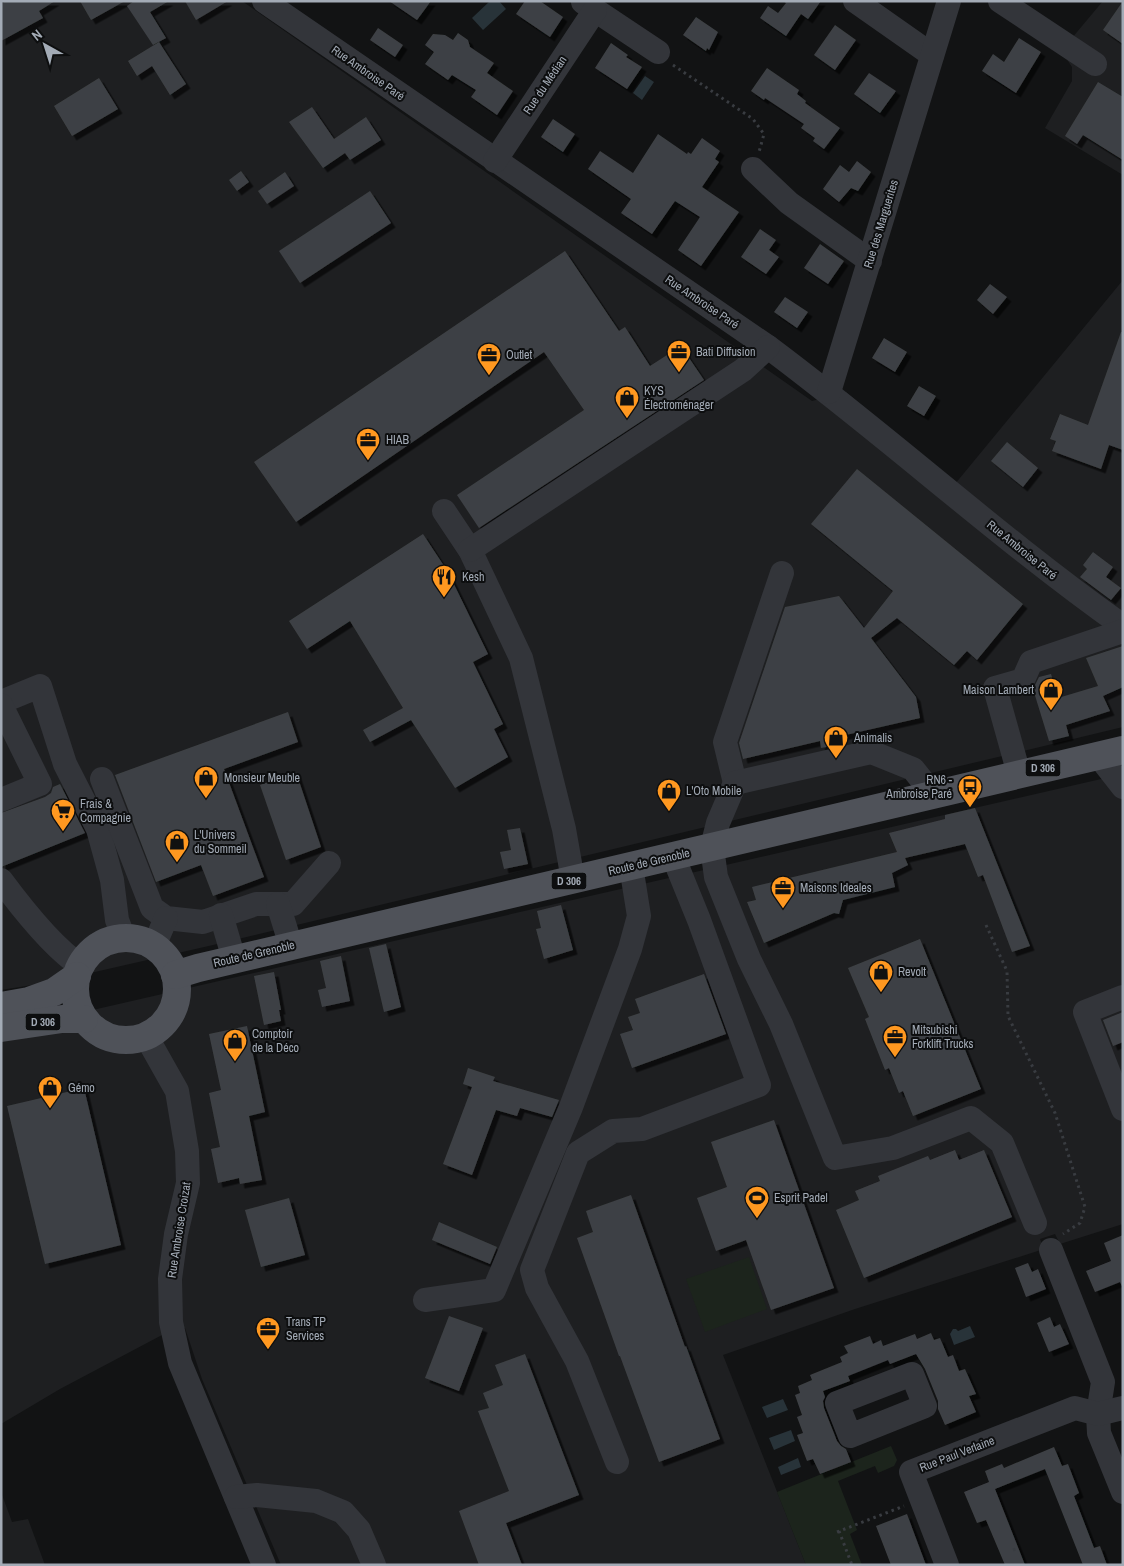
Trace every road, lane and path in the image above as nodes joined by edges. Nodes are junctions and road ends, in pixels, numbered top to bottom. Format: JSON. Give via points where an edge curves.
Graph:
{"nodes":[{"id":1,"x":264,"y":1,"type":"edge"},
{"id":2,"x":855,"y":1,"type":"edge"},
{"id":3,"x":949,"y":1,"type":"edge"},
{"id":4,"x":1000,"y":1,"type":"edge"},
{"id":5,"x":588,"y":6,"type":"edge"},
{"id":6,"x":658,"y":52,"type":"joint"},
{"id":7,"x":932,"y":55,"type":"junction"},
{"id":8,"x":1094,"y":64,"type":"dead end"},
{"id":9,"x":495,"y":160,"type":"junction"},
{"id":10,"x":753,"y":169,"type":"joint"},
{"id":11,"x":870,"y":261,"type":"junction"},
{"id":12,"x":768,"y":347,"type":"junction"},
{"id":13,"x":829,"y":392,"type":"junction"},
{"id":14,"x":444,"y":511,"type":"dead end"},
{"id":15,"x":470,"y":550,"type":"junction"},
{"id":16,"x":782,"y":573,"type":"dead end"},
{"id":17,"x":1123,"y":626,"type":"edge"},
{"id":18,"x":1123,"y":631,"type":"edge"},
{"id":19,"x":1,"y":704,"type":"edge"},
{"id":20,"x":1111,"y":752,"type":"edge"},
{"id":21,"x":65,"y":764,"type":"junction"},
{"id":22,"x":1019,"y":774,"type":"junction"},
{"id":23,"x":102,"y":779,"type":"dead end"},
{"id":24,"x":735,"y":783,"type":"junction"},
{"id":25,"x":40,"y":784,"type":"junction"},
{"id":26,"x":1123,"y":787,"type":"edge"},
{"id":27,"x":932,"y":794,"type":"junction"},
{"id":28,"x":1,"y":800,"type":"edge"},
{"id":29,"x":712,"y":847,"type":"junction"},
{"id":30,"x":673,"y":856,"type":"junction"},
{"id":31,"x":329,"y":863,"type":"dead end"},
{"id":32,"x":631,"y":866,"type":"junction"},
{"id":33,"x":1,"y":880,"type":"edge"},
{"id":34,"x":573,"y":880,"type":"junction"},
{"id":35,"x":278,"y":904,"type":"junction"},
{"id":36,"x":221,"y":915,"type":"junction"},
{"id":37,"x":166,"y":918,"type":"junction"},
{"id":38,"x":986,"y":925,"type":"dead end"},
{"id":39,"x":124,"y":938,"type":"junction"},
{"id":40,"x":154,"y":946,"type":"junction"},
{"id":41,"x":291,"y":946,"type":"junction"},
{"id":42,"x":234,"y":959,"type":"junction"},
{"id":43,"x":79,"y":971,"type":"junction"},
{"id":44,"x":175,"y":975,"type":"junction"},
{"id":45,"x":1123,"y":997,"type":"edge"},
{"id":46,"x":1,"y":1006,"type":"edge"},
{"id":47,"x":84,"y":1019,"type":"junction"},
{"id":48,"x":1,"y":1028,"type":"edge"},
{"id":49,"x":146,"y":1036,"type":"junction"},
{"id":50,"x":1123,"y":1109,"type":"edge"},
{"id":51,"x":1035,"y":1223,"type":"dead end"},
{"id":52,"x":1051,"y":1250,"type":"joint"},
{"id":53,"x":425,"y":1300,"type":"dead end"},
{"id":54,"x":1123,"y":1408,"type":"edge"},
{"id":55,"x":1098,"y":1414,"type":"junction"},
{"id":56,"x":617,"y":1462,"type":"dead end"},
{"id":57,"x":1123,"y":1492,"type":"edge"},
{"id":58,"x":236,"y":1497,"type":"junction"},
{"id":59,"x":921,"y":1499,"type":"junction"},
{"id":60,"x":1018,"y":1548,"type":"dead end"},
{"id":61,"x":1013,"y":1550,"type":"dead end"},
{"id":62,"x":264,"y":1565,"type":"edge"},
{"id":63,"x":374,"y":1565,"type":"edge"},
{"id":64,"x":852,"y":1565,"type":"edge"},
{"id":65,"x":948,"y":1565,"type":"edge"}],
"edges":[{"from":1,"to":9,"type":"street","name":"Rue Ambroise Paré"},
{"from":2,"to":7,"type":"street"},
{"from":3,"to":7,"type":"street","name":"Rue des Marguerites"},
{"from":4,"to":8,"type":"street"},
{"from":5,"to":6,"type":"street","name":"Rue du Médian"},
{"from":5,"to":9,"type":"street","name":"Rue du Médian"},
{"from":6,"to":10,"type":"path","via":[[753,119],[764,134]]},
{"from":7,"to":11,"type":"street","name":"Rue des Marguerites"},
{"from":9,"to":12,"type":"street","name":"Rue Ambroise Paré"},
{"from":10,"to":11,"type":"street","via":[[789,203]]},
{"from":11,"to":13,"type":"street","name":"Rue des Marguerites"},
{"from":12,"to":13,"type":"street","name":"Rue Ambroise Paré"},
{"from":12,"to":15,"type":"street","via":[[743,370]]},
{"from":13,"to":17,"type":"street","name":"Rue Ambroise Paré","via":[[1066,586]]},
{"from":14,"to":15,"type":"street"},
{"from":15,"to":34,"type":"street","via":[[520,658],[564,829]]},
{"from":16,"to":24,"type":"street","via":[[725,742]]},
{"from":18,"to":22,"type":"street","via":[[1031,662],[1023,680],[995,688]]},
{"from":19,"to":21,"type":"street","via":[[40,686]]},
{"from":19,"to":25,"type":"street"},
{"from":20,"to":22,"type":"main road","name":"Route de Grenoble","number":"D 306"},
{"from":20,"to":26,"type":"street"},
{"from":21,"to":25,"type":"street","via":[[44,770]]},
{"from":21,"to":39,"type":"street","via":[[98,829],[112,880],[117,920]]},
{"from":22,"to":27,"type":"main road","name":"Route de Grenoble","number":"D 306"},
{"from":23,"to":37,"type":"street","via":[[152,908]]},
{"from":24,"to":27,"type":"street","via":[[871,752],[913,769]]},
{"from":24,"to":29,"type":"street"},
{"from":25,"to":28,"type":"street"},
{"from":27,"to":29,"type":"main road","name":"Route de Grenoble","number":"D 306"},
{"from":29,"to":30,"type":"main road","name":"Route de Grenoble","number":"D 306"},
{"from":29,"to":51,"type":"street","via":[[716,877],[835,1158],[894,1148],[972,1118],[1002,1143]]},
{"from":30,"to":32,"type":"main road","name":"Route de Grenoble","number":"D 306"},
{"from":30,"to":56,"type":"street","via":[[760,1085],[642,1129],[613,1131],[578,1153],[532,1270],[537,1288],[577,1361]]},
{"from":31,"to":35,"type":"street","via":[[293,904]]},
{"from":32,"to":34,"type":"main road","name":"Route de Grenoble","number":"D 306"},
{"from":32,"to":53,"type":"street","via":[[639,916],[630,949],[571,1107],[494,1290]]},
{"from":33,"to":43,"type":"street"},
{"from":34,"to":41,"type":"main road","name":"Route de Grenoble","number":"D 306"},
{"from":35,"to":36,"type":"street","via":[[256,904]]},
{"from":35,"to":41,"type":"street"},
{"from":36,"to":37,"type":"street","via":[[203,922]]},
{"from":36,"to":42,"type":"street"},
{"from":37,"to":40,"type":"street"},
{"from":38,"to":52,"type":"path","via":[[1008,971],[1008,1016],[1055,1113],[1085,1207],[1080,1223],[1057,1238]]},
{"from":39,"to":40,"type":"main road"},
{"from":39,"to":43,"type":"main road","via":[[99,946],[88,955]]},
{"from":40,"to":44,"type":"main road","via":[[167,959]]},
{"from":41,"to":42,"type":"main road","name":"Route de Grenoble","number":"D 306"},
{"from":42,"to":44,"type":"main road","name":"Route de Grenoble","number":"D 306"},
{"from":43,"to":46,"type":"main road","number":"D 306","via":[[54,992]]},
{"from":43,"to":47,"type":"main road","via":[[75,991],[77,1006]]},
{"from":44,"to":49,"type":"main road","via":[[175,1004],[163,1023]]},
{"from":45,"to":50,"type":"street","via":[[1085,1012]]},
{"from":47,"to":48,"type":"main road","number":"D 306"},
{"from":47,"to":49,"type":"main road","via":[[110,1038],[128,1040]]},
{"from":49,"to":58,"type":"street","name":"Rue Ambroise Croizat","via":[[177,1091],[187,1151],[188,1182],[170,1279],[171,1322],[180,1363]]},
{"from":52,"to":55,"type":"street","via":[[1103,1382]]},
{"from":54,"to":55,"type":"street","name":"Rue Paul Verlaine"},
{"from":55,"to":57,"type":"street","via":[[1099,1433]]},
{"from":55,"to":59,"type":"street","name":"Rue Paul Verlaine","via":[[1075,1408],[911,1472]]},
{"from":58,"to":62,"type":"street","name":"Rue Ambroise Croizat"},
{"from":58,"to":63,"type":"street","via":[[316,1501],[343,1512],[359,1530]]},
{"from":59,"to":64,"type":"path","via":[[838,1532]]},
{"from":59,"to":65,"type":"street","name":"Rue Paul Verlaine"},
{"from":60,"to":61,"type":"path"}]}
